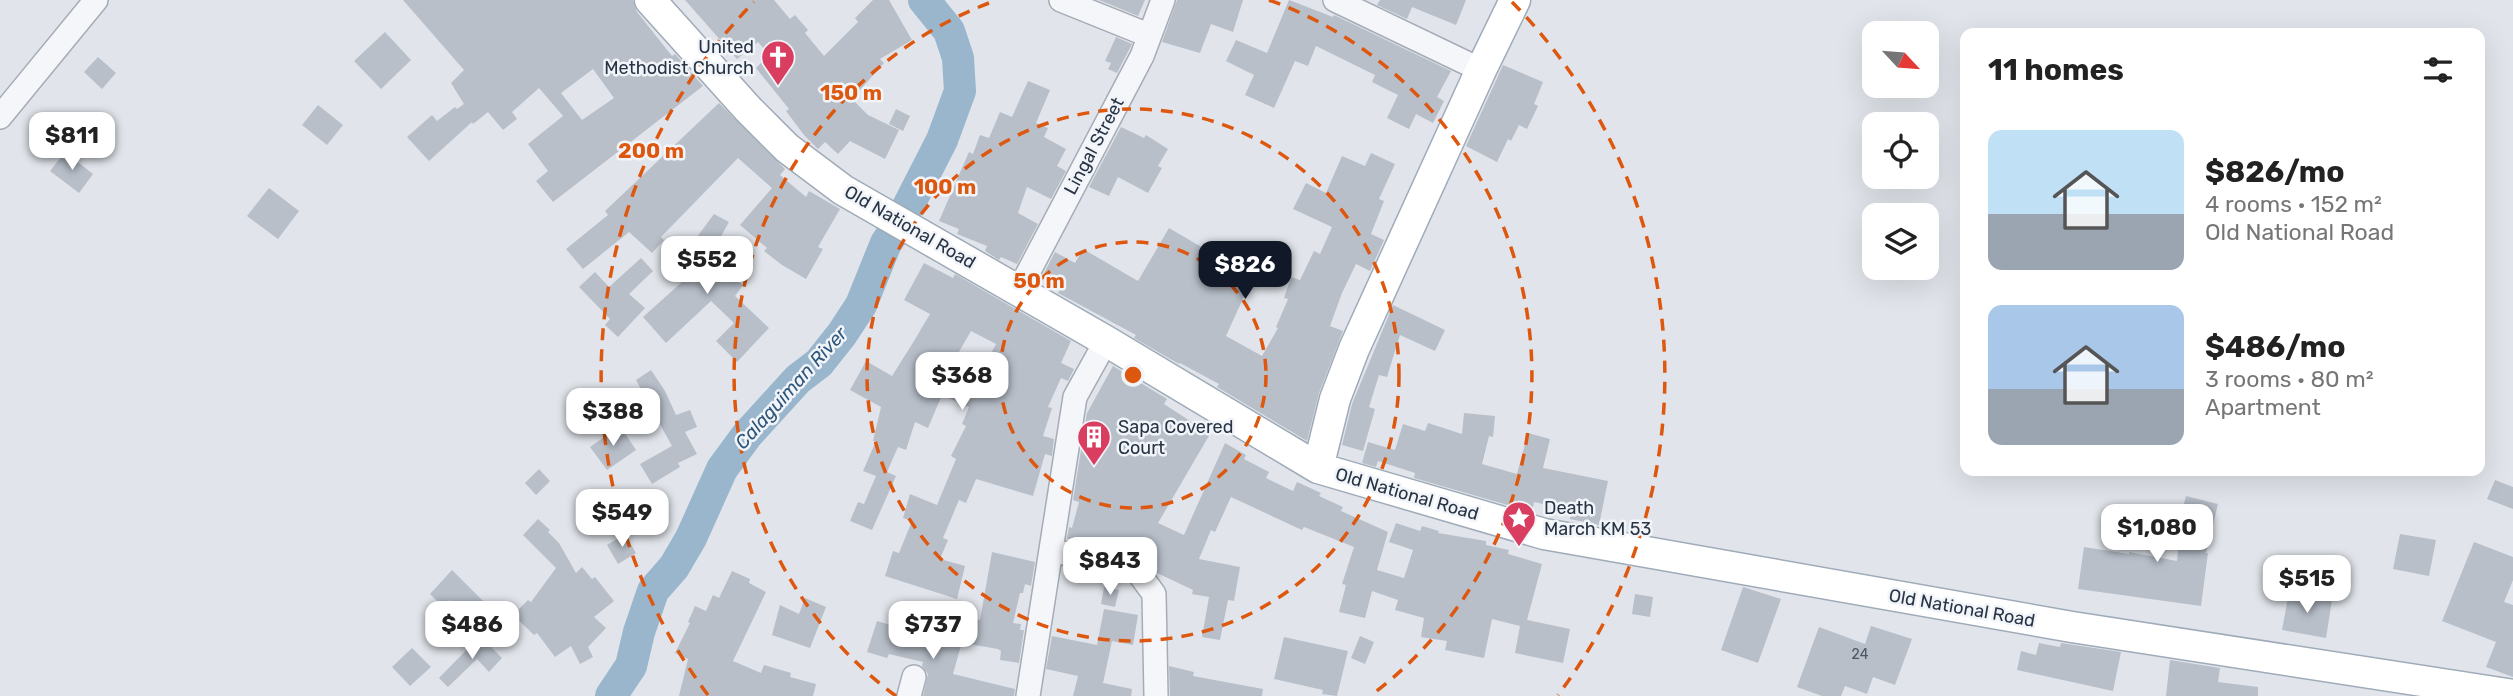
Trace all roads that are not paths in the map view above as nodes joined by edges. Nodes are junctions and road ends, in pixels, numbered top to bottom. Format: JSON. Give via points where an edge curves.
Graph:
{"nodes":[{"id":1,"x":96,"y":0,"type":"edge"},
{"id":2,"x":650,"y":0,"type":"edge"},
{"id":3,"x":1061,"y":0,"type":"edge"},
{"id":4,"x":1163,"y":0,"type":"edge"},
{"id":5,"x":1335,"y":0,"type":"edge"},
{"id":6,"x":1515,"y":0,"type":"edge"},
{"id":7,"x":1148,"y":35,"type":"junction"},
{"id":8,"x":1481,"y":70,"type":"junction"},
{"id":9,"x":0,"y":117,"type":"edge"},
{"id":10,"x":1018,"y":290,"type":"junction"},
{"id":11,"x":1106,"y":341,"type":"junction"},
{"id":12,"x":1318,"y":468,"type":"junction"},
{"id":13,"x":1051,"y":551,"type":"junction"},
{"id":14,"x":2513,"y":695,"type":"edge"},
{"id":15,"x":1028,"y":696,"type":"edge"},
{"id":16,"x":1156,"y":696,"type":"edge"}],
"edges":[{"from":1,"to":9,"type":"street"},
{"from":2,"to":10,"type":"main road","name":"Old National Road","via":[[788,148],[843,190]]},
{"from":3,"to":7,"type":"street"},
{"from":4,"to":7,"type":"street","name":"Lingal Street"},
{"from":5,"to":8,"type":"street"},
{"from":6,"to":8,"type":"main road"},
{"from":7,"to":10,"type":"street","name":"Lingal Street","via":[[1142,56]]},
{"from":8,"to":12,"type":"main road","via":[[1354,349],[1335,399]]},
{"from":10,"to":11,"type":"main road","name":"Old National Road"},
{"from":11,"to":12,"type":"main road","name":"Old National Road"},
{"from":11,"to":13,"type":"street","via":[[1075,397]]},
{"from":12,"to":14,"type":"main road","name":"Old National Road","via":[[1544,534],[2072,627]]},
{"from":13,"to":15,"type":"street"},
{"from":13,"to":16,"type":"street","via":[[1132,564],[1154,594]]}]}
